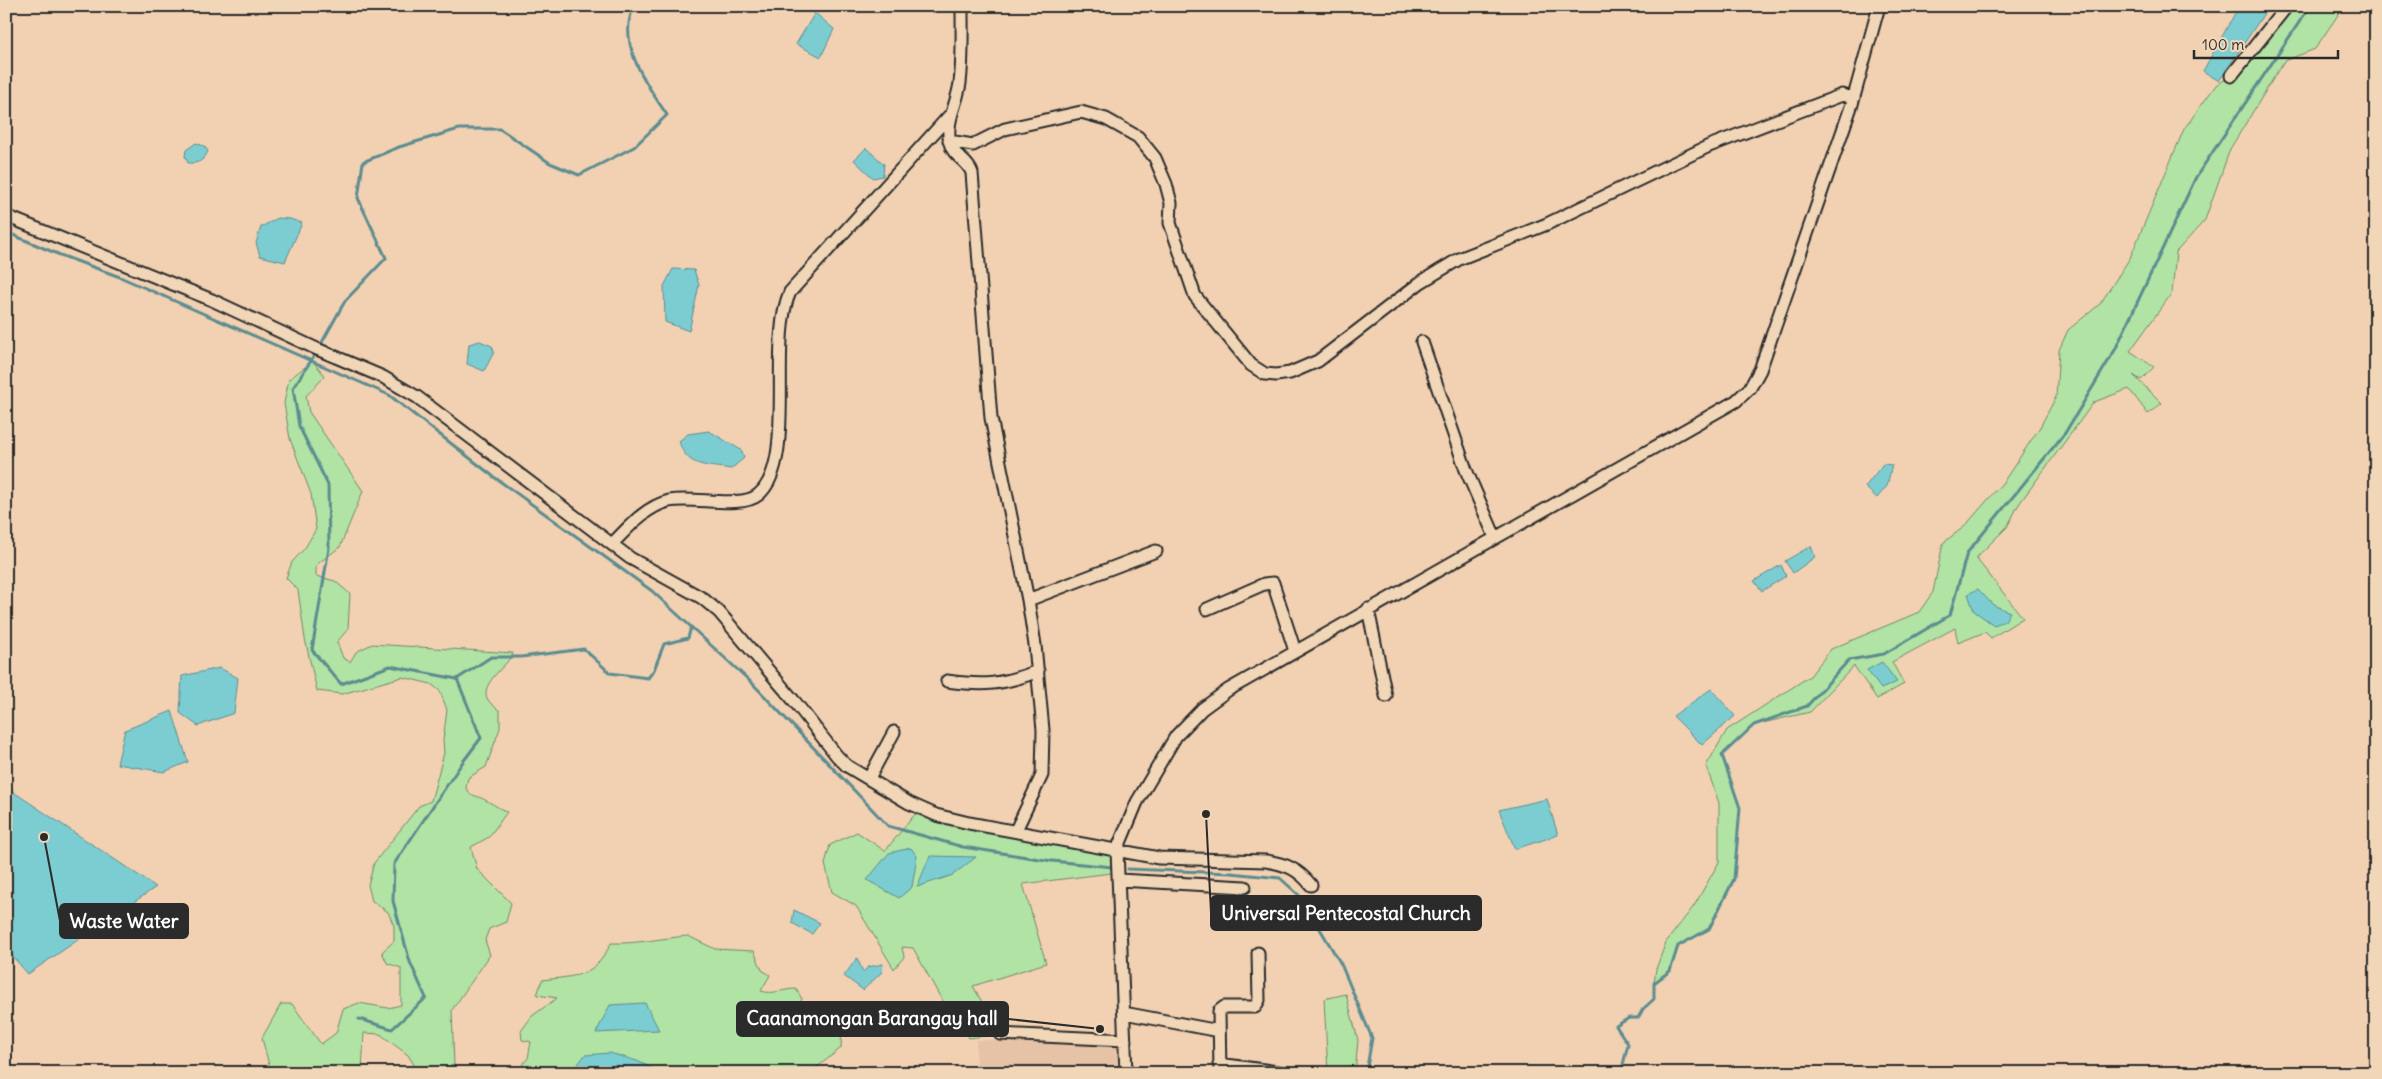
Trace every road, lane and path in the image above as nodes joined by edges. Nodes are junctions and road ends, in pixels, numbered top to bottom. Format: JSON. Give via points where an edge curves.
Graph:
{"nodes":[{"id":1,"x":962,"y":6,"type":"edge"},
{"id":2,"x":1879,"y":6,"type":"edge"},
{"id":3,"x":2287,"y":6,"type":"edge"},
{"id":4,"x":2231,"y":76,"type":"dead end"},
{"id":5,"x":1854,"y":98,"type":"junction"},
{"id":6,"x":950,"y":115,"type":"junction"},
{"id":7,"x":949,"y":141,"type":"junction"},
{"id":8,"x":6,"y":216,"type":"edge"},
{"id":9,"x":1422,"y":342,"type":"dead end"},
{"id":10,"x":1495,"y":537,"type":"junction"},
{"id":11,"x":612,"y":544,"type":"junction"},
{"id":12,"x":1156,"y":551,"type":"dead end"},
{"id":13,"x":1028,"y":600,"type":"junction"},
{"id":14,"x":1207,"y":609,"type":"dead end"},
{"id":15,"x":1368,"y":609,"type":"junction"},
{"id":16,"x":1295,"y":651,"type":"junction"},
{"id":17,"x":1038,"y":672,"type":"junction"},
{"id":18,"x":947,"y":682,"type":"dead end"},
{"id":19,"x":1386,"y":696,"type":"dead end"},
{"id":20,"x":894,"y":732,"type":"dead end"},
{"id":21,"x":869,"y":778,"type":"junction"},
{"id":22,"x":1016,"y":830,"type":"junction"},
{"id":23,"x":1117,"y":850,"type":"junction"},
{"id":24,"x":1119,"y":880,"type":"junction"},
{"id":25,"x":1310,"y":885,"type":"dead end"},
{"id":26,"x":1245,"y":887,"type":"dead end"},
{"id":27,"x":1258,"y":953,"type":"dead end"},
{"id":28,"x":1124,"y":1013,"type":"junction"},
{"id":29,"x":1218,"y":1031,"type":"junction"},
{"id":30,"x":1000,"y":1034,"type":"dead end"},
{"id":31,"x":1125,"y":1040,"type":"junction"},
{"id":32,"x":1219,"y":1068,"type":"edge"},
{"id":33,"x":1126,"y":1073,"type":"edge"},
{"id":34,"x":1286,"y":1073,"type":"edge"}],
"edges":[{"from":1,"to":6,"type":"street","via":[[961,73]]},
{"from":2,"to":5,"type":"street"},
{"from":3,"to":4,"type":"street"},
{"from":5,"to":7,"type":"street","via":[[1842,95],[1709,146],[1547,224],[1459,258],[1318,361],[1276,375],[1258,371],[1194,296],[1170,223],[1171,203],[1166,184],[1155,158],[1138,137],[1106,119],[1081,112],[1005,129],[976,144]]},
{"from":5,"to":10,"type":"street","via":[[1760,370],[1750,388],[1736,401]]},
{"from":6,"to":7,"type":"street"},
{"from":6,"to":11,"type":"street","via":[[790,292],[781,318],[778,451],[764,489],[745,501],[681,499],[667,502],[638,518]]},
{"from":7,"to":13,"type":"street","via":[[953,152],[972,173],[991,418]]},
{"from":8,"to":11,"type":"street","via":[[212,300],[400,386]]},
{"from":9,"to":10,"type":"street","via":[[1466,470]]},
{"from":10,"to":15,"type":"street"},
{"from":11,"to":21,"type":"street","via":[[649,570],[702,598],[719,612],[836,756]]},
{"from":12,"to":13,"type":"street"},
{"from":13,"to":17,"type":"street"},
{"from":14,"to":16,"type":"street","via":[[1273,583]]},
{"from":15,"to":16,"type":"street"},
{"from":15,"to":19,"type":"street"},
{"from":16,"to":23,"type":"street","via":[[1228,690],[1186,725],[1137,802]]},
{"from":17,"to":18,"type":"street","via":[[982,686]]},
{"from":17,"to":22,"type":"street","via":[[1044,761],[1036,790]]},
{"from":20,"to":21,"type":"street"},
{"from":21,"to":22,"type":"street","via":[[909,803],[936,815]]},
{"from":22,"to":23,"type":"street"},
{"from":23,"to":24,"type":"street"},
{"from":23,"to":25,"type":"street","via":[[1174,859],[1284,864],[1301,873]]},
{"from":24,"to":26,"type":"street"},
{"from":24,"to":28,"type":"street"},
{"from":27,"to":29,"type":"street","via":[[1259,1000],[1254,1007],[1220,1008]]},
{"from":28,"to":29,"type":"street"},
{"from":28,"to":31,"type":"street"},
{"from":29,"to":32,"type":"street"},
{"from":30,"to":31,"type":"street"},
{"from":31,"to":33,"type":"street"},
{"from":32,"to":34,"type":"street"}]}
